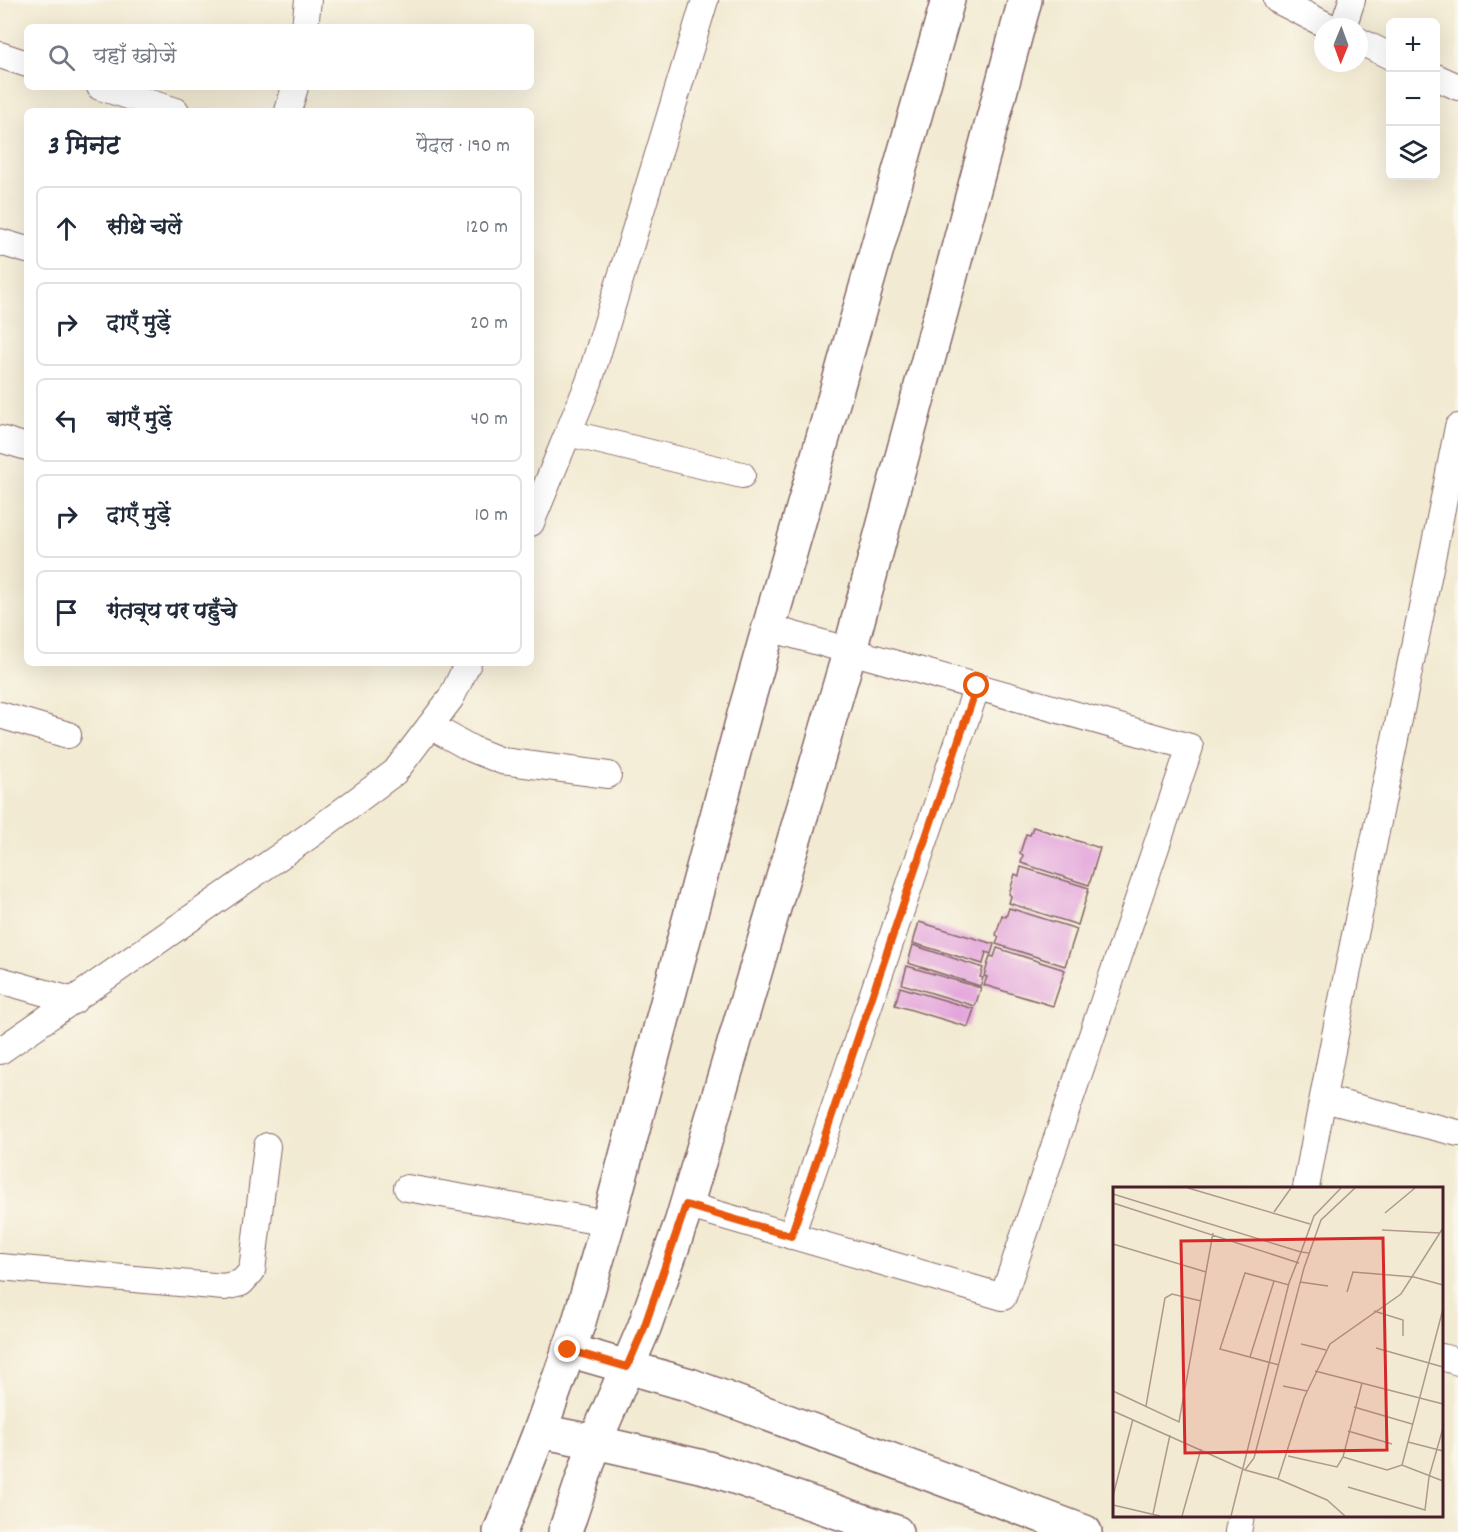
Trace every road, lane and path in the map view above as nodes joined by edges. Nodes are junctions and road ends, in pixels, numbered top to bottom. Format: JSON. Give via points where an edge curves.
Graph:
{"nodes":[{"id":1,"x":308,"y":0,"type":"edge"},
{"id":2,"x":705,"y":0,"type":"edge"},
{"id":3,"x":948,"y":0,"type":"edge"},
{"id":4,"x":1025,"y":0,"type":"edge"},
{"id":5,"x":1277,"y":0,"type":"edge"},
{"id":6,"x":1352,"y":0,"type":"edge"},
{"id":7,"x":1346,"y":18,"type":"edge"},
{"id":8,"x":1314,"y":19,"type":"edge"},
{"id":9,"x":305,"y":24,"type":"edge"},
{"id":10,"x":1368,"y":45,"type":"edge"},
{"id":11,"x":1386,"y":54,"type":"edge"},
{"id":12,"x":0,"y":55,"type":"edge"},
{"id":13,"x":24,"y":63,"type":"edge"},
{"id":14,"x":1440,"y":78,"type":"edge"},
{"id":15,"x":1458,"y":87,"type":"edge"},
{"id":16,"x":110,"y":90,"type":"edge"},
{"id":17,"x":294,"y":90,"type":"edge"},
{"id":18,"x":166,"y":108,"type":"edge"},
{"id":19,"x":289,"y":108,"type":"edge"},
{"id":20,"x":0,"y":242,"type":"edge"},
{"id":21,"x":24,"y":249,"type":"edge"},
{"id":22,"x":1458,"y":427,"type":"edge"},
{"id":23,"x":568,"y":433,"type":"junction"},
{"id":24,"x":0,"y":439,"type":"edge"},
{"id":25,"x":24,"y":446,"type":"edge"},
{"id":26,"x":742,"y":475,"type":"dead end"},
{"id":27,"x":534,"y":516,"type":"edge"},
{"id":28,"x":769,"y":628,"type":"junction"},
{"id":29,"x":850,"y":650,"type":"junction"},
{"id":30,"x":467,"y":666,"type":"edge"},
{"id":31,"x":977,"y":686,"type":"junction"},
{"id":32,"x":0,"y":715,"type":"edge"},
{"id":33,"x":430,"y":726,"type":"junction"},
{"id":34,"x":68,"y":735,"type":"dead end"},
{"id":35,"x":608,"y":775,"type":"dead end"},
{"id":36,"x":0,"y":980,"type":"edge"},
{"id":37,"x":74,"y":1001,"type":"junction"},
{"id":38,"x":0,"y":1051,"type":"edge"},
{"id":39,"x":1323,"y":1099,"type":"junction"},
{"id":40,"x":1458,"y":1133,"type":"edge"},
{"id":41,"x":267,"y":1146,"type":"dead end"},
{"id":42,"x":1306,"y":1187,"type":"edge"},
{"id":43,"x":407,"y":1188,"type":"dead end"},
{"id":44,"x":686,"y":1205,"type":"junction"},
{"id":45,"x":608,"y":1223,"type":"junction"},
{"id":46,"x":791,"y":1236,"type":"junction"},
{"id":47,"x":0,"y":1267,"type":"edge"},
{"id":48,"x":568,"y":1350,"type":"junction"},
{"id":49,"x":1443,"y":1357,"type":"edge"},
{"id":50,"x":1458,"y":1362,"type":"edge"},
{"id":51,"x":627,"y":1367,"type":"junction"},
{"id":52,"x":540,"y":1431,"type":"junction"},
{"id":53,"x":594,"y":1442,"type":"junction"},
{"id":54,"x":1241,"y":1517,"type":"edge"},
{"id":55,"x":500,"y":1532,"type":"edge"},
{"id":56,"x":565,"y":1532,"type":"edge"},
{"id":57,"x":896,"y":1532,"type":"edge"},
{"id":58,"x":1085,"y":1532,"type":"edge"},
{"id":59,"x":1238,"y":1532,"type":"edge"}],
"edges":[{"from":1,"to":9,"type":"street"},
{"from":2,"to":23,"type":"street","via":[[589,382]]},
{"from":3,"to":28,"type":"street"},
{"from":4,"to":29,"type":"street"},
{"from":5,"to":8,"type":"street"},
{"from":6,"to":7,"type":"street"},
{"from":10,"to":11,"type":"street"},
{"from":12,"to":13,"type":"street"},
{"from":14,"to":15,"type":"street"},
{"from":16,"to":18,"type":"street"},
{"from":17,"to":19,"type":"street"},
{"from":20,"to":21,"type":"street"},
{"from":22,"to":39,"type":"street"},
{"from":23,"to":26,"type":"street"},
{"from":23,"to":27,"type":"street"},
{"from":24,"to":25,"type":"street"},
{"from":28,"to":29,"type":"street"},
{"from":28,"to":45,"type":"street"},
{"from":29,"to":31,"type":"street"},
{"from":29,"to":44,"type":"street"},
{"from":30,"to":33,"type":"street","via":[[451,698]]},
{"from":31,"to":46,"type":"street"},
{"from":31,"to":46,"type":"street","via":[[1190,747],[1003,1297]]},
{"from":32,"to":34,"type":"street"},
{"from":33,"to":35,"type":"street","via":[[502,761]]},
{"from":33,"to":37,"type":"street","via":[[395,772]]},
{"from":36,"to":37,"type":"street"},
{"from":37,"to":38,"type":"street"},
{"from":39,"to":40,"type":"street"},
{"from":39,"to":42,"type":"street"},
{"from":41,"to":47,"type":"street","via":[[252,1271],[241,1283],[224,1287]]},
{"from":43,"to":45,"type":"street"},
{"from":44,"to":46,"type":"street"},
{"from":44,"to":51,"type":"street"},
{"from":45,"to":48,"type":"street"},
{"from":48,"to":51,"type":"street"},
{"from":48,"to":52,"type":"street"},
{"from":49,"to":50,"type":"street"},
{"from":51,"to":53,"type":"street"},
{"from":51,"to":58,"type":"street","via":[[690,1385]]},
{"from":52,"to":53,"type":"street"},
{"from":52,"to":55,"type":"street"},
{"from":53,"to":56,"type":"street"},
{"from":53,"to":57,"type":"street","via":[[708,1468]]},
{"from":54,"to":59,"type":"street"}]}
